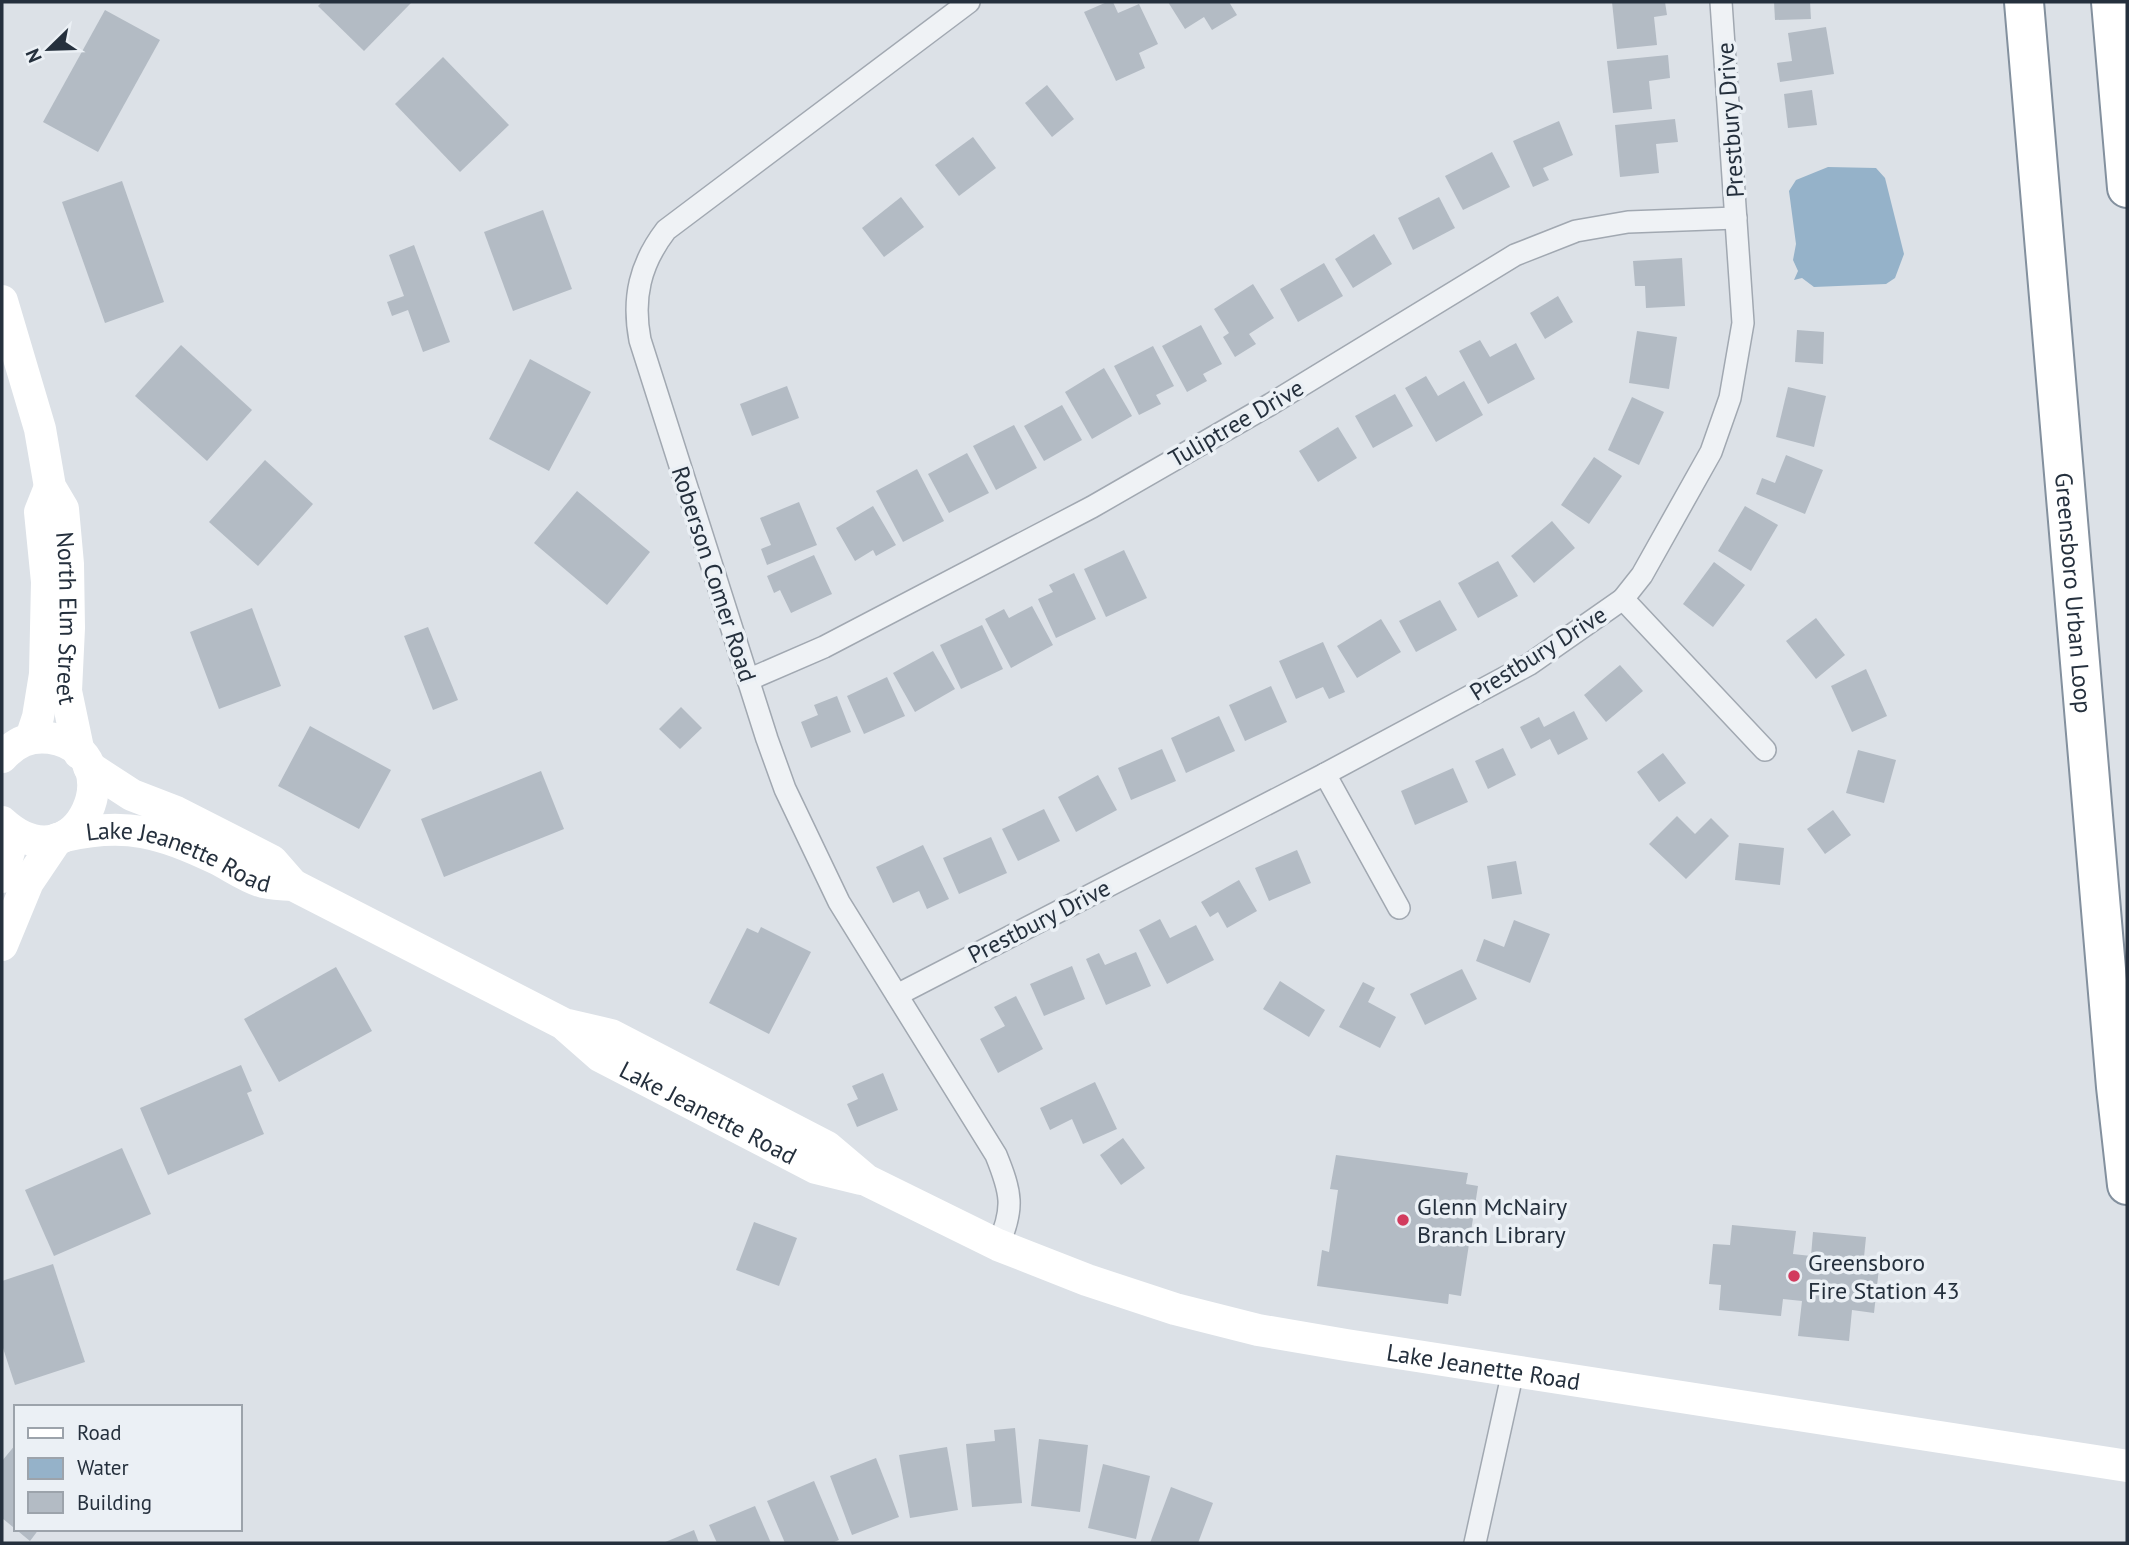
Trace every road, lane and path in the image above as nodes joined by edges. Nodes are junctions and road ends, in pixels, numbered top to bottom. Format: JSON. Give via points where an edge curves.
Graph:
{"nodes":[{"id":1,"x":969,"y":2,"type":"edge"},
{"id":2,"x":1721,"y":2,"type":"edge"},
{"id":3,"x":2024,"y":2,"type":"edge"},
{"id":4,"x":2111,"y":2,"type":"edge"},
{"id":5,"x":2127,"y":188,"type":"edge"},
{"id":6,"x":1736,"y":218,"type":"junction"},
{"id":7,"x":2,"y":301,"type":"edge"},
{"id":8,"x":50,"y":487,"type":"junction"},
{"id":9,"x":1623,"y":599,"type":"junction"},
{"id":10,"x":748,"y":680,"type":"junction"},
{"id":11,"x":11,"y":747,"type":"edge"},
{"id":12,"x":1765,"y":750,"type":"dead end"},
{"id":13,"x":84,"y":760,"type":"junction"},
{"id":14,"x":1325,"y":774,"type":"junction"},
{"id":15,"x":8,"y":827,"type":"edge"},
{"id":16,"x":61,"y":837,"type":"junction"},
{"id":17,"x":2,"y":877,"type":"edge"},
{"id":18,"x":293,"y":885,"type":"junction"},
{"id":19,"x":1399,"y":908,"type":"dead end"},
{"id":20,"x":2,"y":945,"type":"edge"},
{"id":21,"x":897,"y":995,"type":"junction"},
{"id":22,"x":2127,"y":1185,"type":"edge"},
{"id":23,"x":998,"y":1245,"type":"junction"},
{"id":24,"x":1513,"y":1371,"type":"junction"},
{"id":25,"x":2113,"y":1464,"type":"edge"},
{"id":26,"x":1475,"y":1543,"type":"edge"}],
"edges":[{"from":1,"to":10,"type":"street","name":"Roberson Comer Road","via":[[666,230],[641,272],[636,291],[640,340]]},
{"from":2,"to":6,"type":"street","name":"Prestbury Drive"},
{"from":3,"to":22,"type":"highway","name":"Greensboro Urban Loop"},
{"from":4,"to":5,"type":"highway"},
{"from":6,"to":9,"type":"street","name":"Prestbury Drive","via":[[1743,323],[1730,398],[1711,452],[1642,575]]},
{"from":6,"to":10,"type":"street","name":"Tuliptree Drive","via":[[1628,222],[1576,231],[1514,255],[1092,507],[824,647]]},
{"from":7,"to":8,"type":"street","name":"North Elm Street","via":[[40,429]]},
{"from":8,"to":11,"type":"street","name":"North Elm Street","via":[[40,512],[47,582],[45,674],[38,717]]},
{"from":8,"to":13,"type":"street","name":"North Elm Street","via":[[63,509],[68,565],[66,691]]},
{"from":9,"to":12,"type":"street"},
{"from":9,"to":14,"type":"street","name":"Prestbury Drive","via":[[1530,664]]},
{"from":10,"to":21,"type":"street","name":"Roberson Comer Road","via":[[785,789],[818,863]]},
{"from":11,"to":13,"type":"street","name":"Lake Jeanette Road","via":[[57,739]]},
{"from":13,"to":16,"type":"street","name":"North Elm Street","via":[[93,782],[90,806],[78,826]]},
{"from":13,"to":18,"type":"street","name":"Lake Jeanette Road","via":[[132,794],[272,861]]},
{"from":14,"to":19,"type":"street"},
{"from":14,"to":21,"type":"street","name":"Prestbury Drive"},
{"from":15,"to":16,"type":"street","name":"Lake Jeanette Road","via":[[27,839]]},
{"from":15,"to":17,"type":"street"},
{"from":16,"to":18,"type":"street","name":"Lake Jeanette Road","via":[[110,828],[156,834],[261,882]]},
{"from":16,"to":20,"type":"street","name":"North Elm Street","via":[[28,882]]},
{"from":18,"to":23,"type":"street","name":"Lake Jeanette Road","via":[[564,1024],[611,1035],[827,1147],[866,1180]]},
{"from":21,"to":23,"type":"street","name":"Roberson Comer Road","via":[[996,1155],[1009,1197],[1008,1222]]},
{"from":23,"to":24,"type":"street","name":"Lake Jeanette Road","via":[[1187,1312],[1271,1332]]},
{"from":24,"to":25,"type":"street","name":"Lake Jeanette Road"},
{"from":24,"to":26,"type":"street"}]}
